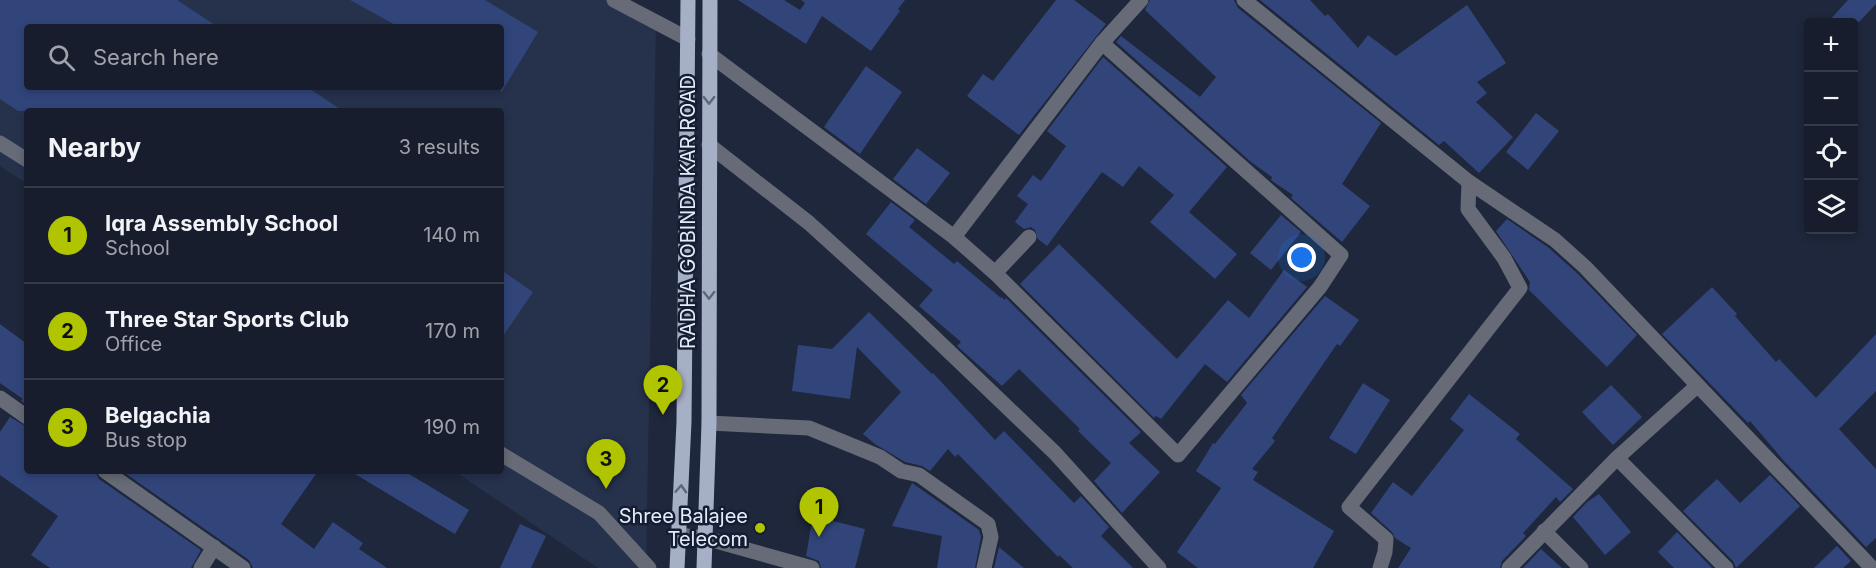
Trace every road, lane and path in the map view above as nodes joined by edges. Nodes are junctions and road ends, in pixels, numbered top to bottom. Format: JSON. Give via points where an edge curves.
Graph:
{"nodes":[{"id":1,"x":614,"y":0,"type":"edge"},
{"id":2,"x":688,"y":0,"type":"edge"},
{"id":3,"x":710,"y":0,"type":"edge"},
{"id":4,"x":1142,"y":0,"type":"edge"},
{"id":5,"x":1244,"y":0,"type":"edge"},
{"id":6,"x":688,"y":39,"type":"junction"},
{"id":7,"x":1102,"y":44,"type":"junction"},
{"id":8,"x":709,"y":54,"type":"junction"},
{"id":9,"x":0,"y":143,"type":"edge"},
{"id":10,"x":709,"y":145,"type":"junction"},
{"id":11,"x":24,"y":158,"type":"edge"},
{"id":12,"x":1469,"y":182,"type":"junction"},
{"id":13,"x":954,"y":237,"type":"junction"},
{"id":14,"x":1029,"y":237,"type":"dead end"},
{"id":15,"x":994,"y":273,"type":"junction"},
{"id":16,"x":1697,"y":386,"type":"junction"},
{"id":17,"x":0,"y":398,"type":"edge"},
{"id":18,"x":24,"y":415,"type":"edge"},
{"id":19,"x":709,"y":423,"type":"junction"},
{"id":20,"x":504,"y":455,"type":"edge"},
{"id":21,"x":1617,"y":458,"type":"junction"},
{"id":22,"x":109,"y":474,"type":"edge"},
{"id":23,"x":1544,"y":531,"type":"junction"},
{"id":24,"x":678,"y":535,"type":"junction"},
{"id":25,"x":705,"y":538,"type":"junction"},
{"id":26,"x":214,"y":547,"type":"junction"},
{"id":27,"x":201,"y":568,"type":"edge"},
{"id":28,"x":243,"y":568,"type":"edge"},
{"id":29,"x":649,"y":568,"type":"edge"},
{"id":30,"x":677,"y":568,"type":"edge"},
{"id":31,"x":704,"y":568,"type":"edge"},
{"id":32,"x":812,"y":568,"type":"edge"},
{"id":33,"x":984,"y":568,"type":"edge"},
{"id":34,"x":1159,"y":568,"type":"edge"},
{"id":35,"x":1380,"y":568,"type":"edge"},
{"id":36,"x":1509,"y":568,"type":"edge"},
{"id":37,"x":1581,"y":568,"type":"edge"},
{"id":38,"x":1726,"y":568,"type":"edge"},
{"id":39,"x":1872,"y":568,"type":"edge"}],
"edges":[{"from":1,"to":6,"type":"street"},
{"from":2,"to":6,"type":"main road"},
{"from":3,"to":8,"type":"main road","name":"RADHA GOBINDA KAR ROAD"},
{"from":4,"to":7,"type":"street"},
{"from":5,"to":12,"type":"street"},
{"from":24,"to":6,"type":"main road","one_way":true,"via":[[684,422]]},
{"from":7,"to":13,"type":"street"},
{"from":7,"to":15,"type":"street","via":[[1341,255],[1320,287],[1178,455]]},
{"from":8,"to":10,"type":"main road","name":"RADHA GOBINDA KAR ROAD","one_way":true},
{"from":8,"to":13,"type":"street"},
{"from":9,"to":11,"type":"street"},
{"from":10,"to":19,"type":"main road","name":"RADHA GOBINDA KAR ROAD","one_way":true},
{"from":10,"to":34,"type":"street","via":[[809,223],[915,319],[1055,453]]},
{"from":12,"to":16,"type":"street","via":[[1555,240]]},
{"from":12,"to":35,"type":"street","via":[[1467,208],[1504,258],[1520,288],[1349,507],[1386,539]]},
{"from":13,"to":15,"type":"street"},
{"from":14,"to":15,"type":"street"},
{"from":16,"to":21,"type":"street"},
{"from":16,"to":39,"type":"street"},
{"from":17,"to":18,"type":"street"},
{"from":19,"to":25,"type":"main road","name":"RADHA GOBINDA KAR ROAD"},
{"from":19,"to":33,"type":"street","via":[[809,428],[880,457],[901,471],[919,475],[988,524],[991,537]]},
{"from":20,"to":29,"type":"street","via":[[599,513]]},
{"from":21,"to":23,"type":"street"},
{"from":21,"to":38,"type":"street"},
{"from":22,"to":26,"type":"street"},
{"from":23,"to":36,"type":"street"},
{"from":23,"to":37,"type":"street"},
{"from":24,"to":25,"type":"street"},
{"from":24,"to":30,"type":"main road"},
{"from":25,"to":31,"type":"main road","name":"RADHA GOBINDA KAR ROAD"},
{"from":25,"to":32,"type":"street"},
{"from":26,"to":27,"type":"street"},
{"from":26,"to":28,"type":"street"}]}
